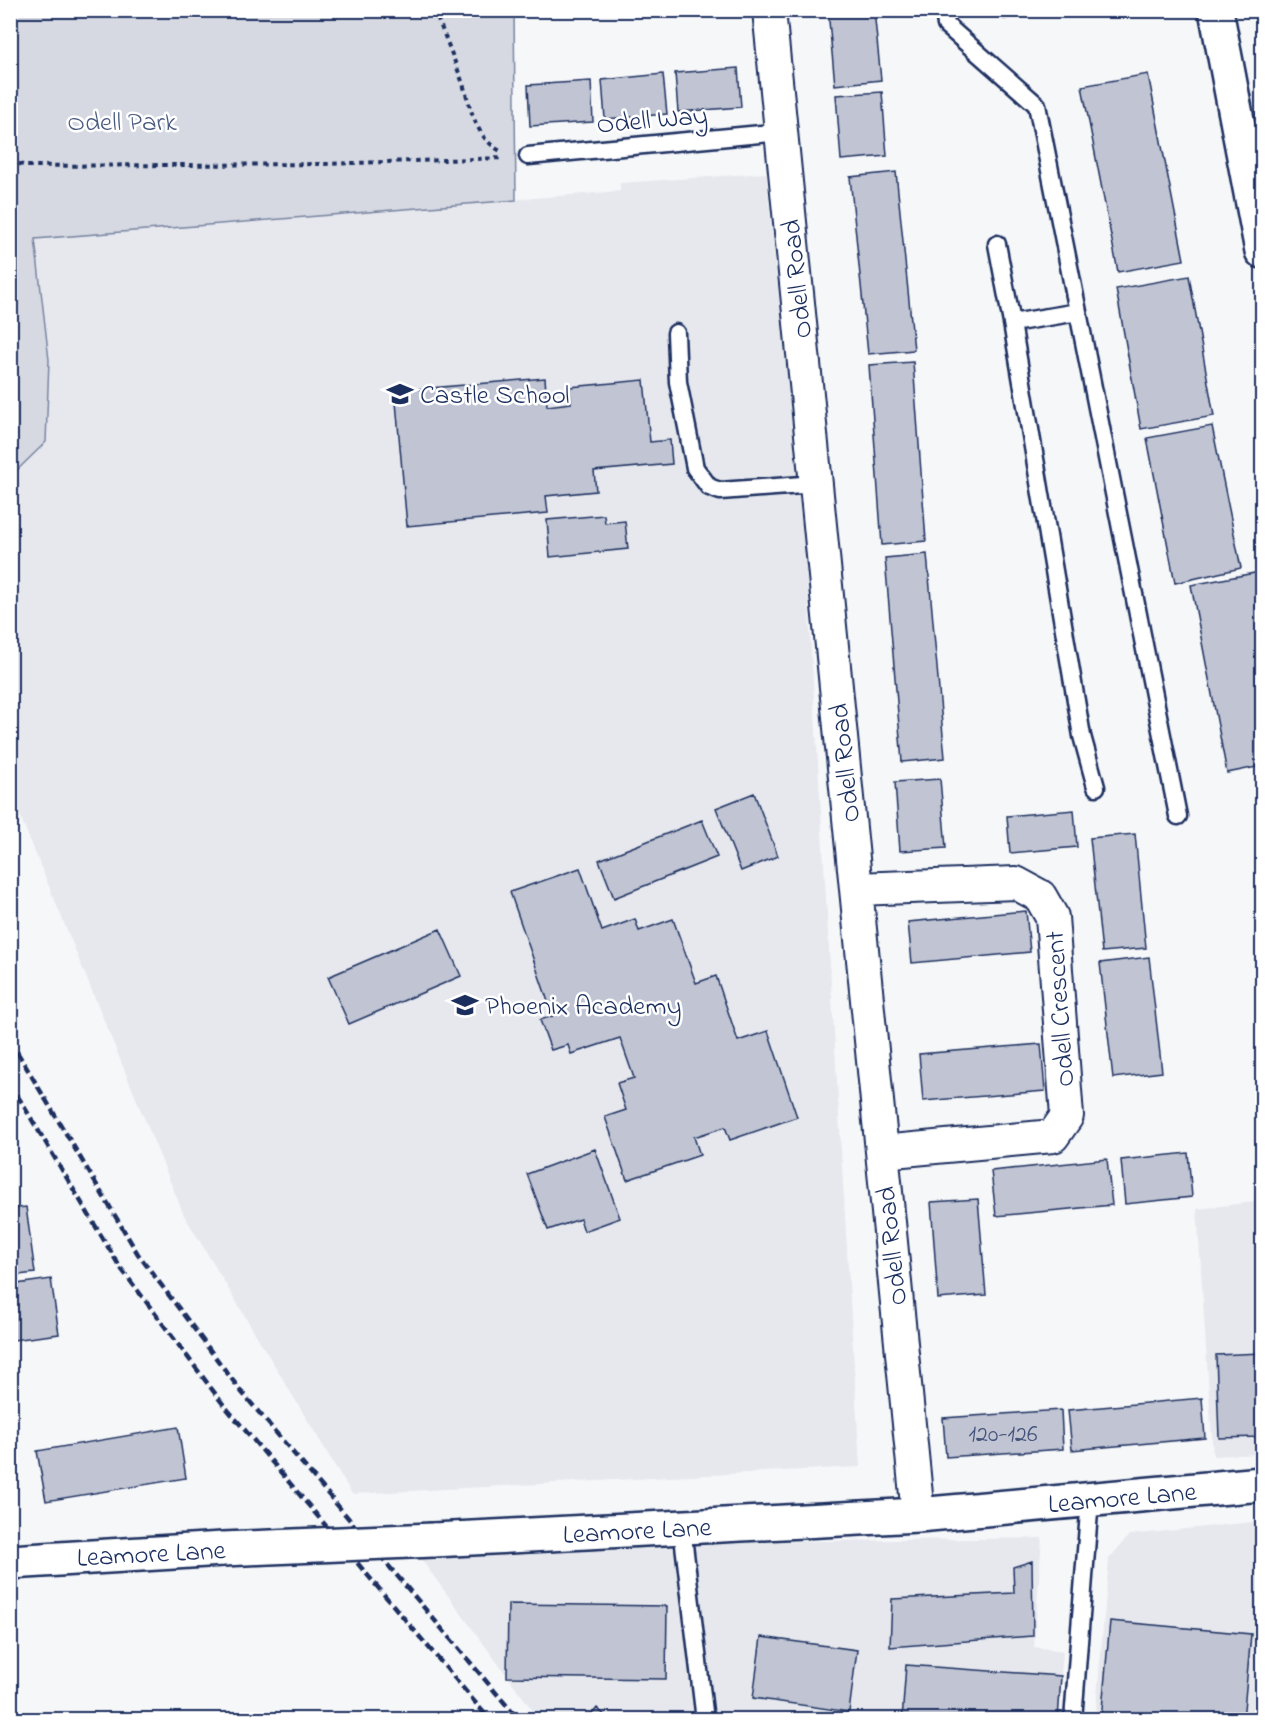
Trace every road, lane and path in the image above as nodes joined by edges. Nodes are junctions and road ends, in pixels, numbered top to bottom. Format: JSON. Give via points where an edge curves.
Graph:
{"nodes":[{"id":1,"x":434,"y":10,"type":"edge"},
{"id":2,"x":770,"y":10,"type":"edge"},
{"id":3,"x":944,"y":10,"type":"edge"},
{"id":4,"x":1216,"y":10,"type":"edge"},
{"id":5,"x":782,"y":132,"type":"junction"},
{"id":6,"x":506,"y":153,"type":"dead end"},
{"id":7,"x":522,"y":157,"type":"joint"},
{"id":8,"x":10,"y":161,"type":"edge"},
{"id":9,"x":996,"y":244,"type":"dead end"},
{"id":10,"x":1263,"y":251,"type":"edge"},
{"id":11,"x":1078,"y":312,"type":"junction"},
{"id":12,"x":1012,"y":323,"type":"junction"},
{"id":13,"x":676,"y":333,"type":"dead end"},
{"id":14,"x":816,"y":484,"type":"junction"},
{"id":15,"x":1096,"y":787,"type":"dead end"},
{"id":16,"x":1178,"y":816,"type":"dead end"},
{"id":17,"x":856,"y":889,"type":"junction"},
{"id":18,"x":882,"y":1152,"type":"junction"},
{"id":19,"x":1263,"y":1484,"type":"edge"},
{"id":20,"x":1090,"y":1499,"type":"junction"},
{"id":21,"x":918,"y":1515,"type":"junction"},
{"id":22,"x":682,"y":1528,"type":"junction"},
{"id":23,"x":10,"y":1562,"type":"edge"},
{"id":24,"x":705,"y":1719,"type":"edge"},
{"id":25,"x":1072,"y":1719,"type":"edge"}],
"edges":[{"from":1,"to":6,"type":"path","via":[[463,83],[472,118],[484,137]]},
{"from":2,"to":5,"type":"street","name":"Odell Road"},
{"from":3,"to":11,"type":"lane","via":[[946,25],[1037,105]]},
{"from":4,"to":10,"type":"main road"},
{"from":5,"to":7,"type":"lane","name":"Odell Way"},
{"from":5,"to":14,"type":"street","name":"Odell Road"},
{"from":7,"to":8,"type":"path","via":[[325,164],[26,166]]},
{"from":9,"to":12,"type":"lane"},
{"from":11,"to":12,"type":"lane"},
{"from":11,"to":16,"type":"lane"},
{"from":12,"to":15,"type":"lane","via":[[1082,736]]},
{"from":13,"to":14,"type":"lane","via":[[678,382],[695,468],[709,487],[720,491]]},
{"from":14,"to":17,"type":"street","name":"Odell Road"},
{"from":17,"to":18,"type":"street","name":"Odell Road"},
{"from":17,"to":18,"type":"street","name":"Odell Crescent","via":[[1016,883],[1040,896],[1052,917],[1067,1116],[1053,1136]]},
{"from":18,"to":21,"type":"street","name":"Odell Road"},
{"from":19,"to":20,"type":"main road","name":"Leamore Lane"},
{"from":20,"to":21,"type":"main road","name":"Leamore Lane"},
{"from":20,"to":25,"type":"lane"},
{"from":21,"to":22,"type":"main road","name":"Leamore Lane"},
{"from":22,"to":23,"type":"main road","name":"Leamore Lane","bridge":true},
{"from":22,"to":24,"type":"lane"}]}
